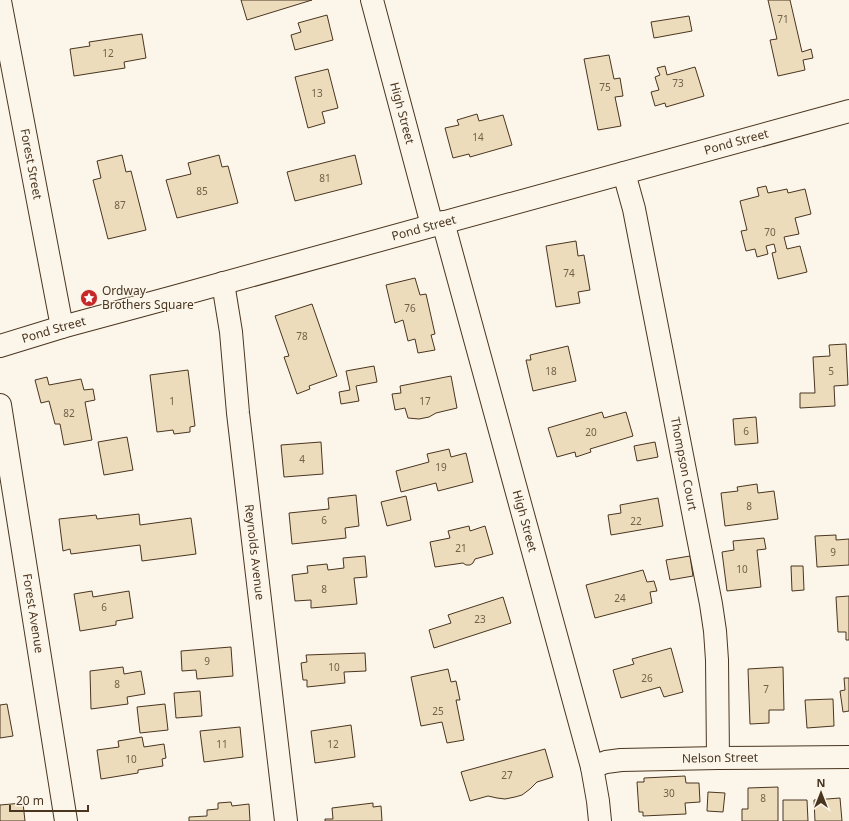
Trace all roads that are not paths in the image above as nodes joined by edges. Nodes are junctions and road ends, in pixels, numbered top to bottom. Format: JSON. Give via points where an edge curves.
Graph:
{"nodes":[{"id":1,"x":372,"y":0,"type":"edge"},
{"id":2,"x":0,"y":1,"type":"edge"},
{"id":3,"x":849,"y":111,"type":"edge"},
{"id":4,"x":624,"y":173,"type":"junction"},
{"id":5,"x":438,"y":224,"type":"junction"},
{"id":6,"x":223,"y":283,"type":"junction"},
{"id":7,"x":62,"y":327,"type":"junction"},
{"id":8,"x":0,"y":346,"type":"edge"},
{"id":9,"x":0,"y":405,"type":"edge"},
{"id":10,"x":849,"y":757,"type":"edge"},
{"id":11,"x":718,"y":758,"type":"junction"},
{"id":12,"x":592,"y":767,"type":"junction"},
{"id":13,"x":66,"y":821,"type":"edge"},
{"id":14,"x":286,"y":821,"type":"edge"},
{"id":15,"x":600,"y":821,"type":"edge"}],
"edges":[{"from":1,"to":5,"type":"street","name":"High Street"},
{"from":2,"to":7,"type":"street","name":"Forest Street"},
{"from":3,"to":4,"type":"street","name":"Pond Street"},
{"from":4,"to":5,"type":"street","name":"Pond Street"},
{"from":4,"to":11,"type":"street","name":"Thompson Court","via":[[636,216],[711,604],[717,660]]},
{"from":5,"to":6,"type":"street","name":"Pond Street"},
{"from":5,"to":12,"type":"street","name":"High Street"},
{"from":6,"to":7,"type":"street","name":"Pond Street"},
{"from":6,"to":14,"type":"street","name":"Reynolds Avenue"},
{"from":7,"to":8,"type":"street","name":"Pond Street"},
{"from":9,"to":13,"type":"street","name":"Forest Avenue"},
{"from":10,"to":11,"type":"street","name":"Nelson Street"},
{"from":11,"to":12,"type":"street","name":"Nelson Street","via":[[621,760]]},
{"from":12,"to":15,"type":"street","name":"High Street"}]}
